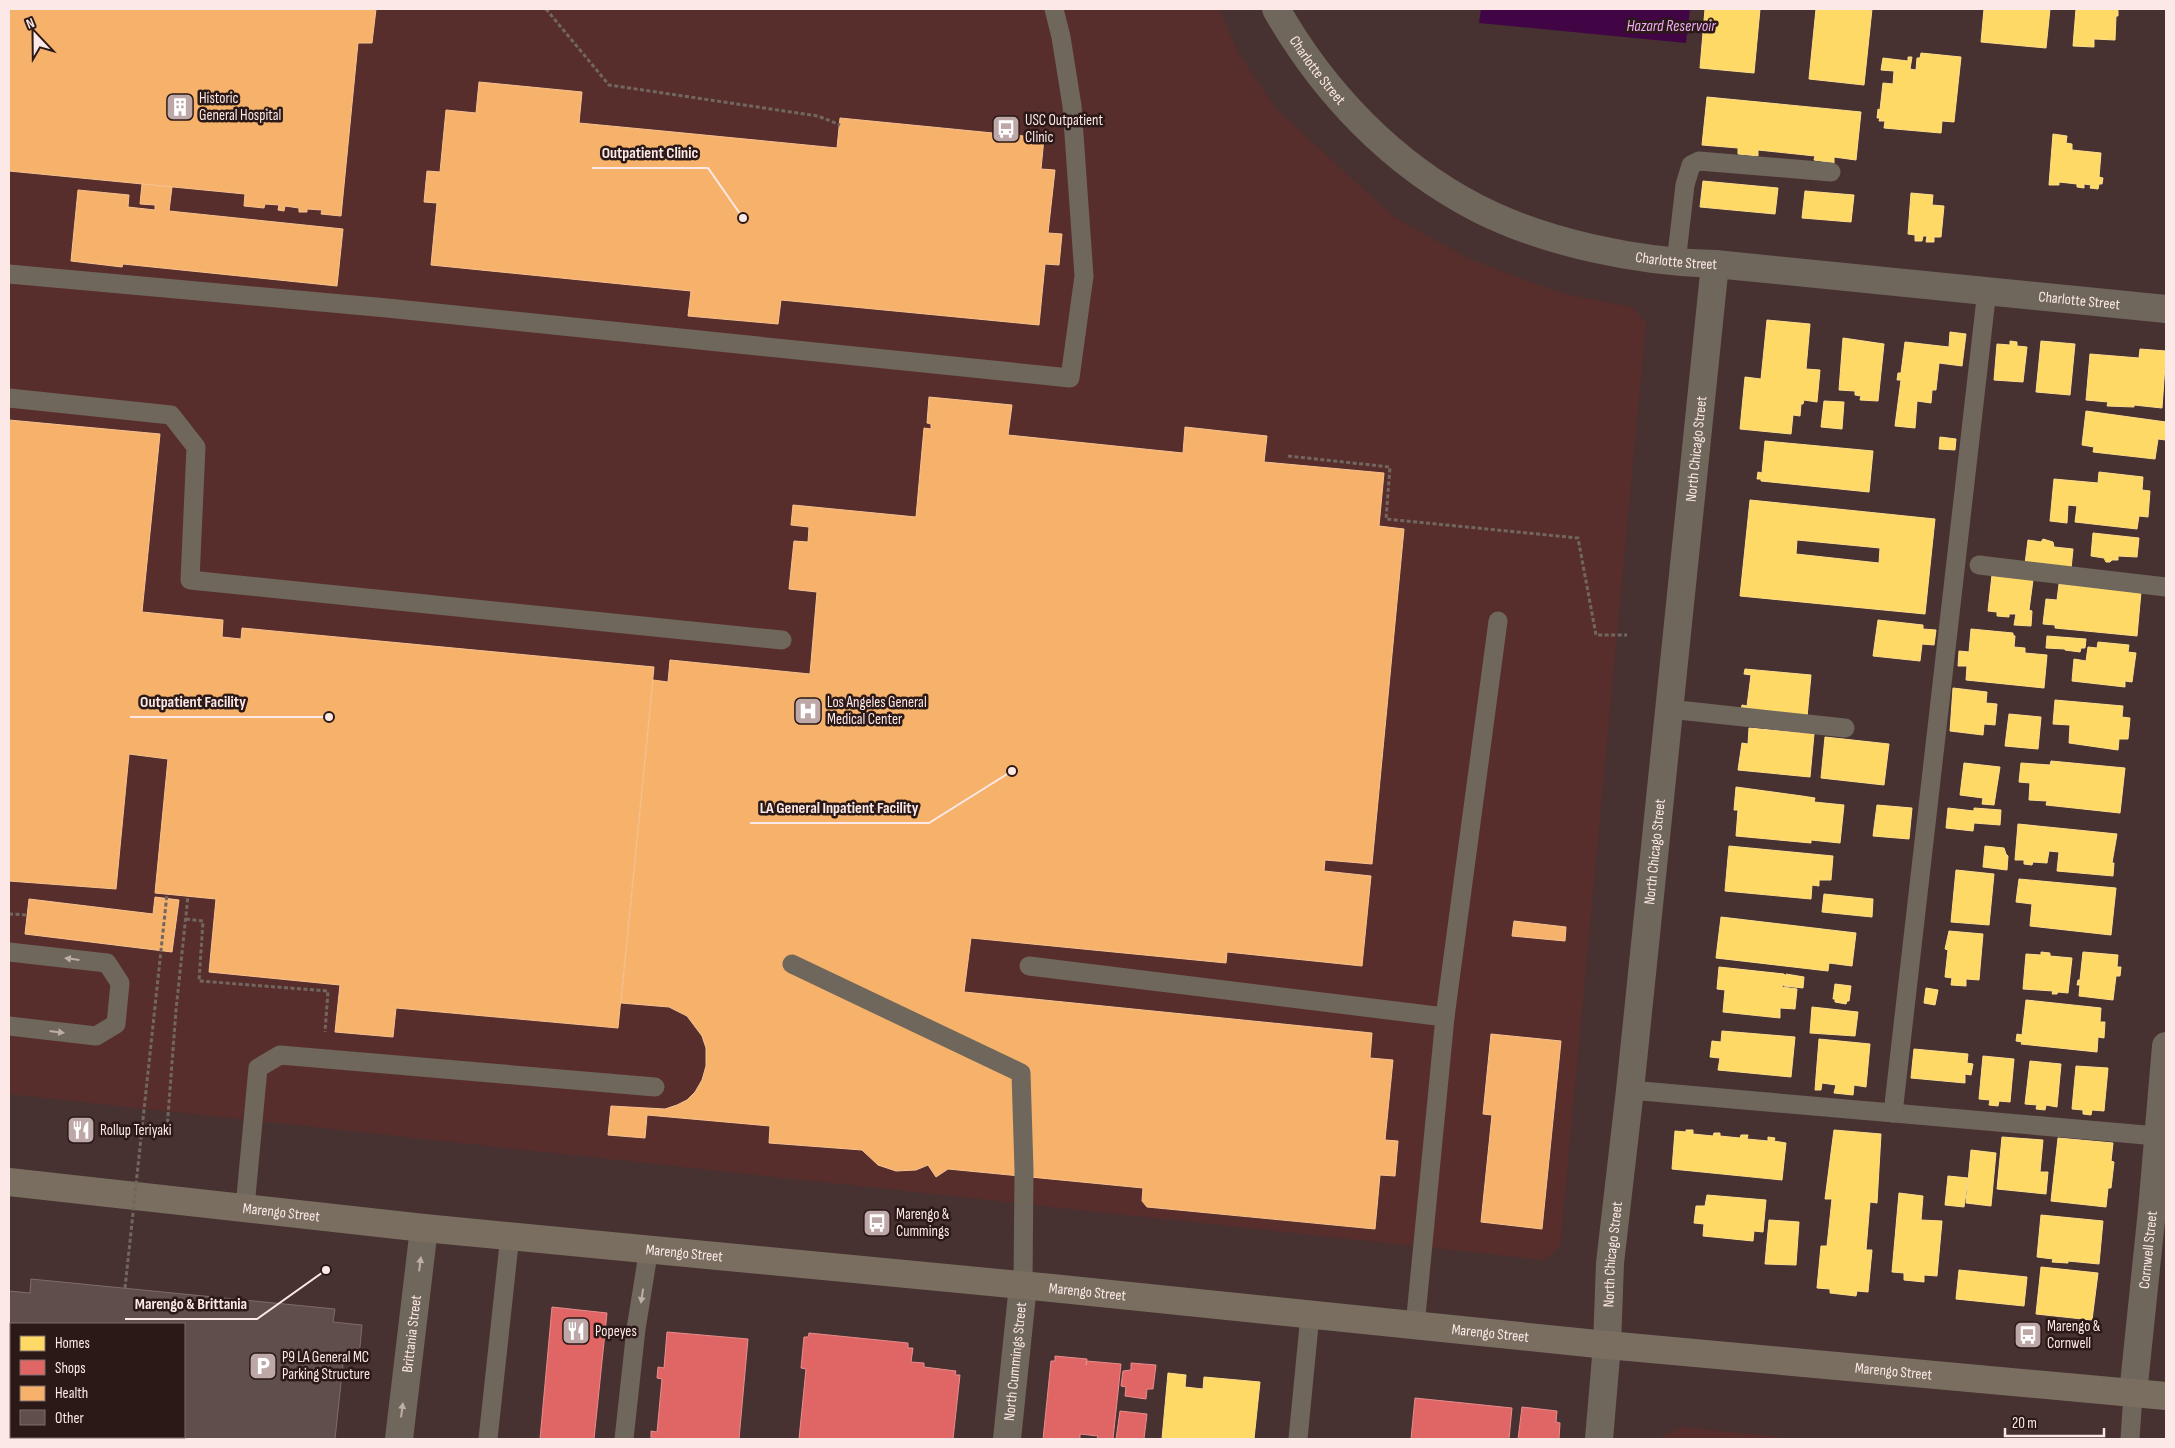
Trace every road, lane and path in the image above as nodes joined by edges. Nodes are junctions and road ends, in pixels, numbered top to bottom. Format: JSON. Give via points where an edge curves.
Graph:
{"nodes":[{"id":1,"x":546,"y":9,"type":"edge"},
{"id":2,"x":1054,"y":9,"type":"edge"},
{"id":3,"x":1276,"y":9,"type":"edge"},
{"id":4,"x":840,"y":125,"type":"dead end"},
{"id":5,"x":1831,"y":172,"type":"dead end"},
{"id":6,"x":1676,"y":263,"type":"junction"},
{"id":7,"x":1715,"y":264,"type":"junction"},
{"id":8,"x":9,"y":274,"type":"edge"},
{"id":9,"x":1987,"y":290,"type":"junction"},
{"id":10,"x":2166,"y":309,"type":"edge"},
{"id":11,"x":9,"y":398,"type":"edge"},
{"id":12,"x":1288,"y":456,"type":"dead end"},
{"id":13,"x":1980,"y":565,"type":"dead end"},
{"id":14,"x":2166,"y":587,"type":"edge"},
{"id":15,"x":1498,"y":621,"type":"dead end"},
{"id":16,"x":1627,"y":635,"type":"dead end"},
{"id":17,"x":782,"y":640,"type":"dead end"},
{"id":18,"x":1669,"y":709,"type":"junction"},
{"id":19,"x":1845,"y":728,"type":"dead end"},
{"id":20,"x":167,"y":894,"type":"dead end"},
{"id":21,"x":188,"y":896,"type":"dead end"},
{"id":22,"x":9,"y":914,"type":"edge"},
{"id":23,"x":27,"y":916,"type":"dead end"},
{"id":24,"x":186,"y":919,"type":"junction"},
{"id":25,"x":9,"y":952,"type":"edge"},
{"id":26,"x":792,"y":964,"type":"dead end"},
{"id":27,"x":1029,"y":966,"type":"dead end"},
{"id":28,"x":1446,"y":1016,"type":"junction"},
{"id":29,"x":9,"y":1026,"type":"edge"},
{"id":30,"x":325,"y":1038,"type":"dead end"},
{"id":31,"x":2166,"y":1046,"type":"edge"},
{"id":32,"x":655,"y":1087,"type":"dead end"},
{"id":33,"x":1630,"y":1090,"type":"junction"},
{"id":34,"x":1893,"y":1114,"type":"junction"},
{"id":35,"x":167,"y":1129,"type":"dead end"},
{"id":36,"x":2157,"y":1136,"type":"junction"},
{"id":37,"x":9,"y":1182,"type":"edge"},
{"id":38,"x":245,"y":1207,"type":"junction"},
{"id":39,"x":2159,"y":1211,"type":"edge"},
{"id":40,"x":424,"y":1228,"type":"junction"},
{"id":41,"x":510,"y":1235,"type":"junction"},
{"id":42,"x":649,"y":1248,"type":"junction"},
{"id":43,"x":1023,"y":1285,"type":"junction"},
{"id":44,"x":125,"y":1288,"type":"dead end"},
{"id":45,"x":1310,"y":1315,"type":"junction"},
{"id":46,"x":1415,"y":1326,"type":"junction"},
{"id":47,"x":1607,"y":1345,"type":"junction"},
{"id":48,"x":2133,"y":1394,"type":"junction"},
{"id":49,"x":2166,"y":1396,"type":"edge"},
{"id":50,"x":399,"y":1439,"type":"edge"},
{"id":51,"x":488,"y":1439,"type":"edge"},
{"id":52,"x":624,"y":1439,"type":"edge"},
{"id":53,"x":1007,"y":1439,"type":"edge"},
{"id":54,"x":1298,"y":1439,"type":"edge"},
{"id":55,"x":1598,"y":1439,"type":"edge"},
{"id":56,"x":2130,"y":1439,"type":"edge"}],
"edges":[{"from":1,"to":4,"type":"path","via":[[609,85],[818,116]]},
{"from":2,"to":8,"type":"lane","via":[[1062,37],[1072,106],[1084,276],[1070,378],[387,308]]},
{"from":3,"to":6,"type":"street","name":"Charlotte Street","via":[[1327,86],[1371,132],[1424,176],[1478,208],[1531,230],[1593,248]]},
{"from":5,"to":6,"type":"lane","via":[[1699,161],[1691,165],[1685,185]]},
{"from":6,"to":7,"type":"street","name":"Charlotte Street"},
{"from":7,"to":9,"type":"street","name":"Charlotte Street"},
{"from":7,"to":18,"type":"street","name":"North Chicago Street"},
{"from":9,"to":10,"type":"street","name":"Charlotte Street"},
{"from":9,"to":34,"type":"lane"},
{"from":11,"to":17,"type":"lane","via":[[172,415],[196,447],[190,580]]},
{"from":12,"to":16,"type":"path","via":[[1390,467],[1386,520],[1578,538],[1596,635]]},
{"from":13,"to":14,"type":"lane"},
{"from":15,"to":28,"type":"lane"},
{"from":18,"to":19,"type":"lane"},
{"from":18,"to":33,"type":"street","name":"North Chicago Street"},
{"from":20,"to":44,"type":"path","bridge":true},
{"from":21,"to":24,"type":"path"},
{"from":22,"to":23,"type":"path"},
{"from":24,"to":30,"type":"path","via":[[204,921],[199,981],[328,991]]},
{"from":24,"to":35,"type":"path"},
{"from":29,"to":25,"type":"lane","one_way":true,"via":[[96,1036],[116,1024],[120,983],[107,963]]},
{"from":26,"to":43,"type":"lane","via":[[1021,1073]]},
{"from":27,"to":28,"type":"lane"},
{"from":28,"to":46,"type":"lane"},
{"from":31,"to":36,"type":"street","name":"Cornwell Street"},
{"from":32,"to":38,"type":"lane","via":[[280,1055],[258,1068]]},
{"from":33,"to":34,"type":"lane"},
{"from":33,"to":47,"type":"street","name":"North Chicago Street","via":[[1610,1264]]},
{"from":34,"to":36,"type":"lane"},
{"from":36,"to":39,"type":"street","name":"Cornwell Street"},
{"from":37,"to":38,"type":"main road","name":"Marengo Street"},
{"from":38,"to":40,"type":"main road","name":"Marengo Street"},
{"from":39,"to":48,"type":"street","name":"Cornwell Street"},
{"from":40,"to":41,"type":"main road","name":"Marengo Street"},
{"from":50,"to":40,"type":"street","name":"Brittania Street","one_way":true},
{"from":41,"to":42,"type":"main road","name":"Marengo Street"},
{"from":41,"to":51,"type":"lane"},
{"from":42,"to":43,"type":"main road","name":"Marengo Street"},
{"from":42,"to":52,"type":"lane","one_way":true},
{"from":43,"to":45,"type":"main road","name":"Marengo Street"},
{"from":43,"to":53,"type":"street","name":"North Cummings Street"},
{"from":45,"to":46,"type":"main road","name":"Marengo Street"},
{"from":45,"to":54,"type":"lane"},
{"from":46,"to":47,"type":"main road","name":"Marengo Street"},
{"from":47,"to":48,"type":"main road","name":"Marengo Street"},
{"from":47,"to":55,"type":"street","name":"North Chicago Street"},
{"from":48,"to":49,"type":"main road","name":"Marengo Street"},
{"from":48,"to":56,"type":"lane"}]}
